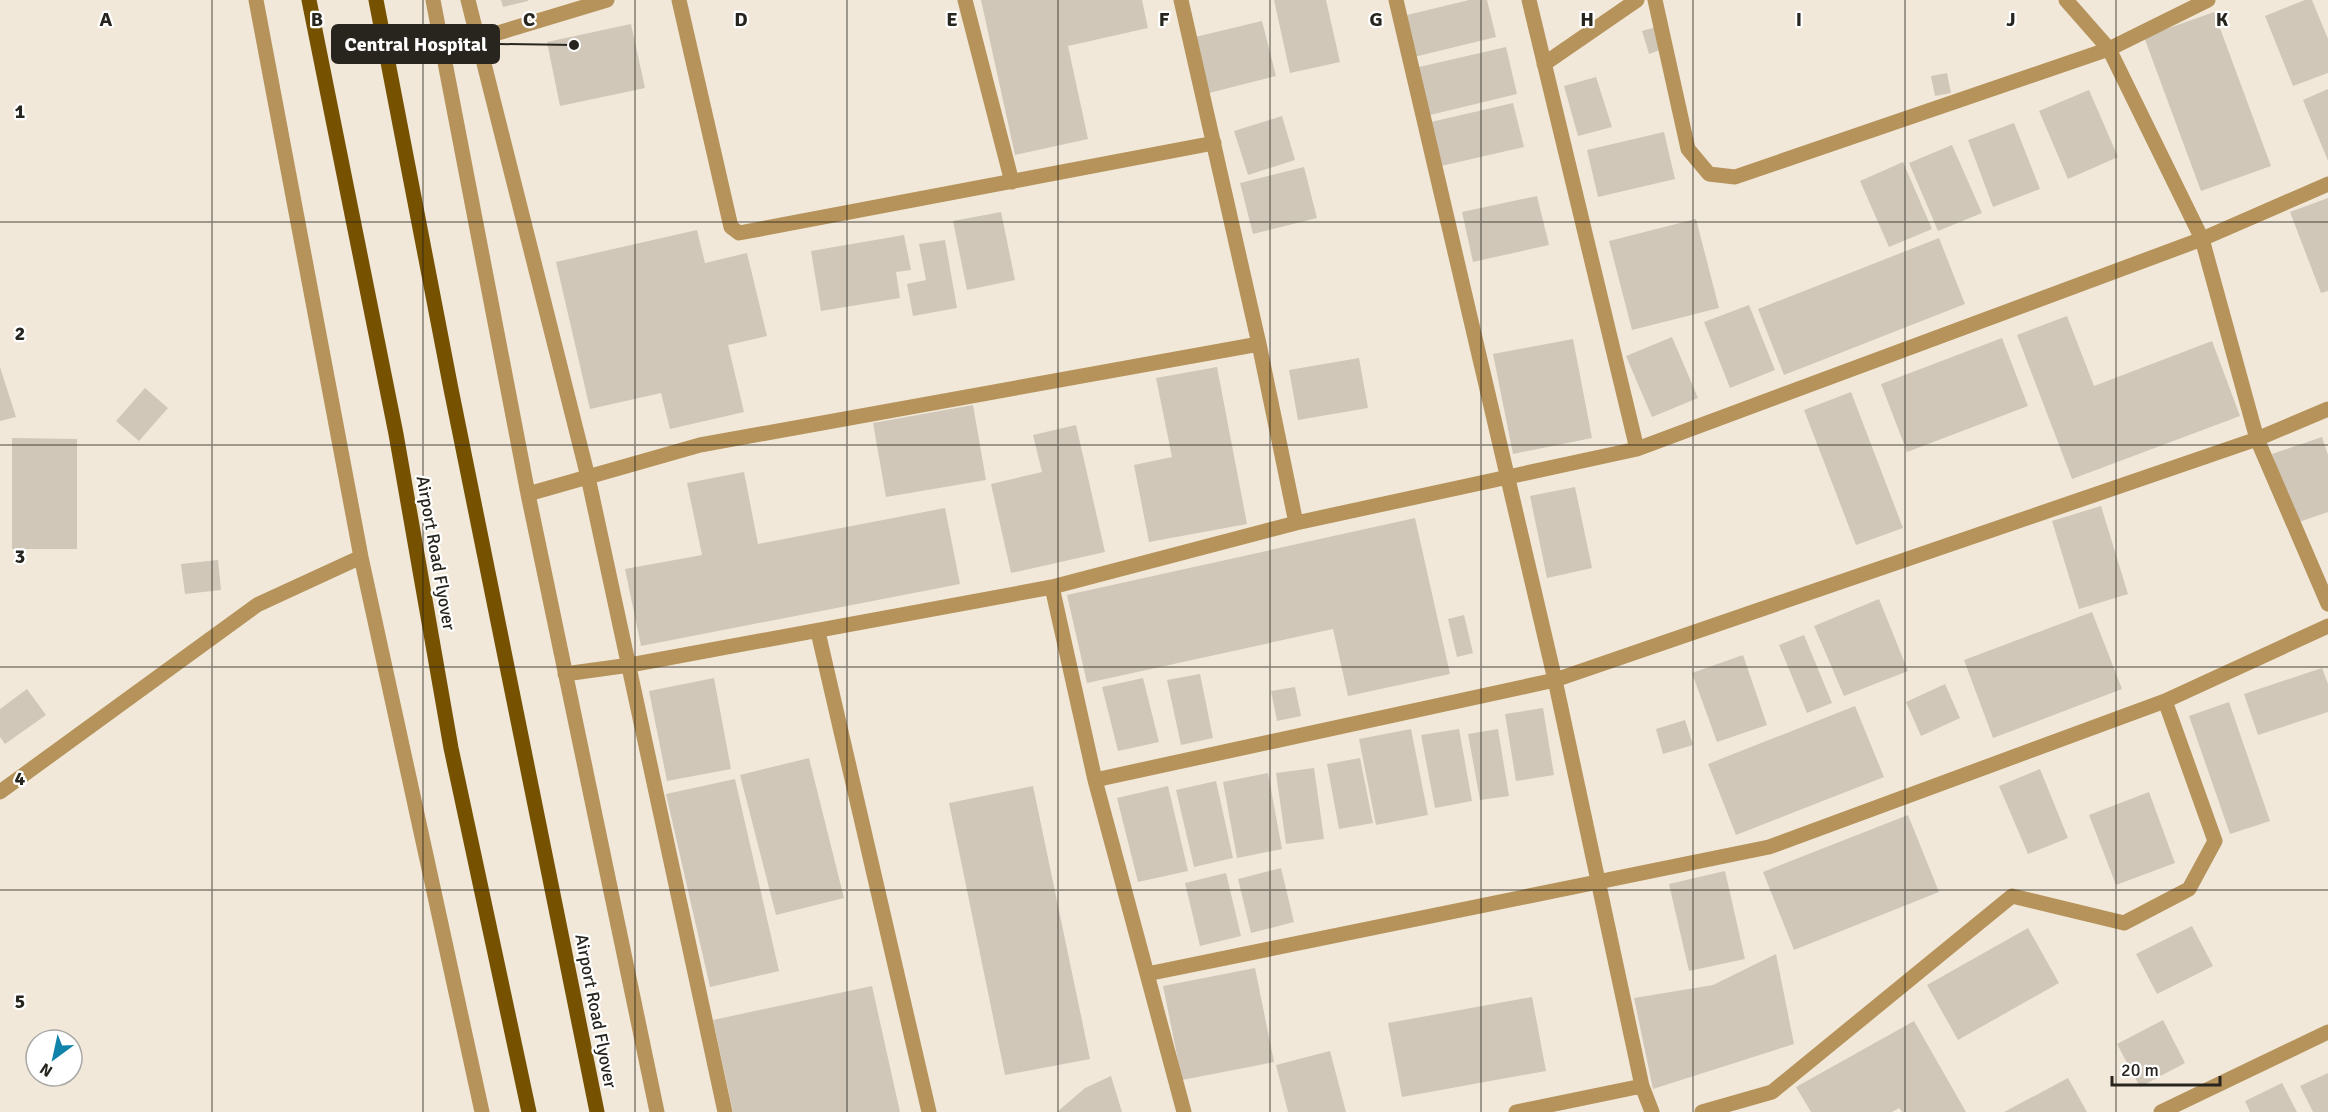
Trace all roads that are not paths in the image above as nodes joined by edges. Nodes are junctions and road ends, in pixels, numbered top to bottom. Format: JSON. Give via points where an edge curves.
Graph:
{"nodes":[{"id":1,"x":256,"y":0,"type":"edge"},
{"id":2,"x":309,"y":0,"type":"edge"},
{"id":3,"x":376,"y":0,"type":"edge"},
{"id":4,"x":433,"y":0,"type":"edge"},
{"id":5,"x":468,"y":0,"type":"edge"},
{"id":6,"x":607,"y":0,"type":"edge"},
{"id":7,"x":679,"y":0,"type":"edge"},
{"id":8,"x":965,"y":0,"type":"edge"},
{"id":9,"x":1181,"y":0,"type":"edge"},
{"id":10,"x":1396,"y":0,"type":"edge"},
{"id":11,"x":1529,"y":0,"type":"edge"},
{"id":12,"x":1638,"y":0,"type":"edge"},
{"id":13,"x":1655,"y":0,"type":"edge"},
{"id":14,"x":2066,"y":0,"type":"edge"},
{"id":15,"x":2208,"y":0,"type":"edge"},
{"id":16,"x":478,"y":39,"type":"junction"},
{"id":17,"x":441,"y":44,"type":"junction"},
{"id":18,"x":2109,"y":49,"type":"junction"},
{"id":19,"x":1544,"y":64,"type":"junction"},
{"id":20,"x":1214,"y":143,"type":"junction"},
{"id":21,"x":1012,"y":182,"type":"junction"},
{"id":22,"x":2328,"y":184,"type":"edge"},
{"id":23,"x":2202,"y":239,"type":"junction"},
{"id":24,"x":1259,"y":344,"type":"junction"},
{"id":25,"x":2328,"y":409,"type":"edge"},
{"id":26,"x":2257,"y":439,"type":"junction"},
{"id":27,"x":1637,"y":449,"type":"junction"},
{"id":28,"x":588,"y":477,"type":"junction"},
{"id":29,"x":1508,"y":478,"type":"junction"},
{"id":30,"x":528,"y":494,"type":"junction"},
{"id":31,"x":1296,"y":523,"type":"junction"},
{"id":32,"x":361,"y":557,"type":"junction"},
{"id":33,"x":1052,"y":587,"type":"junction"},
{"id":34,"x":2328,"y":604,"type":"edge"},
{"id":35,"x":2328,"y":626,"type":"edge"},
{"id":36,"x":818,"y":632,"type":"junction"},
{"id":37,"x":630,"y":665,"type":"junction"},
{"id":38,"x":565,"y":674,"type":"junction"},
{"id":39,"x":1555,"y":680,"type":"junction"},
{"id":40,"x":2165,"y":701,"type":"junction"},
{"id":41,"x":1095,"y":780,"type":"junction"},
{"id":42,"x":0,"y":792,"type":"edge"},
{"id":43,"x":1597,"y":882,"type":"junction"},
{"id":44,"x":1147,"y":974,"type":"junction"},
{"id":45,"x":2328,"y":1032,"type":"edge"},
{"id":46,"x":1642,"y":1086,"type":"junction"},
{"id":47,"x":482,"y":1112,"type":"edge"},
{"id":48,"x":529,"y":1112,"type":"edge"},
{"id":49,"x":597,"y":1112,"type":"edge"},
{"id":50,"x":657,"y":1112,"type":"edge"},
{"id":51,"x":725,"y":1112,"type":"edge"},
{"id":52,"x":929,"y":1112,"type":"edge"},
{"id":53,"x":1184,"y":1112,"type":"edge"},
{"id":54,"x":1516,"y":1112,"type":"edge"},
{"id":55,"x":1652,"y":1112,"type":"edge"},
{"id":56,"x":1702,"y":1112,"type":"edge"},
{"id":57,"x":2161,"y":1112,"type":"edge"}],
"edges":[{"from":1,"to":32,"type":"street"},
{"from":2,"to":48,"type":"main road","name":"Airport Road Flyover","via":[[396,434],[451,748]]},
{"from":3,"to":49,"type":"main road","name":"Airport Road Flyover"},
{"from":4,"to":17,"type":"street"},
{"from":5,"to":16,"type":"street"},
{"from":6,"to":16,"type":"street"},
{"from":7,"to":21,"type":"street","via":[[730,227],[735,231],[744,233]]},
{"from":8,"to":21,"type":"street"},
{"from":9,"to":20,"type":"street"},
{"from":10,"to":29,"type":"street"},
{"from":11,"to":19,"type":"street"},
{"from":12,"to":19,"type":"street"},
{"from":13,"to":18,"type":"street","via":[[1688,149],[1709,174],[1735,177]]},
{"from":14,"to":18,"type":"street"},
{"from":15,"to":18,"type":"street"},
{"from":16,"to":17,"type":"street"},
{"from":16,"to":28,"type":"street"},
{"from":17,"to":30,"type":"street"},
{"from":18,"to":23,"type":"street"},
{"from":19,"to":27,"type":"street"},
{"from":20,"to":21,"type":"street"},
{"from":20,"to":24,"type":"street"},
{"from":22,"to":23,"type":"street"},
{"from":23,"to":26,"type":"street"},
{"from":23,"to":27,"type":"street"},
{"from":24,"to":28,"type":"street","via":[[700,445]]},
{"from":24,"to":31,"type":"street"},
{"from":25,"to":26,"type":"street"},
{"from":26,"to":34,"type":"street"},
{"from":26,"to":39,"type":"street"},
{"from":27,"to":29,"type":"street"},
{"from":28,"to":30,"type":"street"},
{"from":28,"to":37,"type":"street"},
{"from":29,"to":31,"type":"street"},
{"from":29,"to":39,"type":"street"},
{"from":30,"to":38,"type":"street"},
{"from":31,"to":33,"type":"street"},
{"from":32,"to":42,"type":"street","via":[[257,605]]},
{"from":32,"to":47,"type":"street"},
{"from":33,"to":36,"type":"street"},
{"from":33,"to":41,"type":"street"},
{"from":35,"to":40,"type":"street"},
{"from":36,"to":37,"type":"street"},
{"from":36,"to":52,"type":"street"},
{"from":37,"to":38,"type":"street"},
{"from":37,"to":51,"type":"street"},
{"from":38,"to":50,"type":"street"},
{"from":39,"to":41,"type":"street"},
{"from":39,"to":43,"type":"street"},
{"from":40,"to":43,"type":"street","via":[[1769,847]]},
{"from":40,"to":56,"type":"street","via":[[2215,841],[2189,889],[2124,923],[2012,896],[1772,1092]]},
{"from":41,"to":44,"type":"street"},
{"from":43,"to":44,"type":"street"},
{"from":43,"to":46,"type":"street"},
{"from":44,"to":53,"type":"street"},
{"from":45,"to":57,"type":"street"},
{"from":46,"to":54,"type":"street"},
{"from":46,"to":55,"type":"street"}]}
